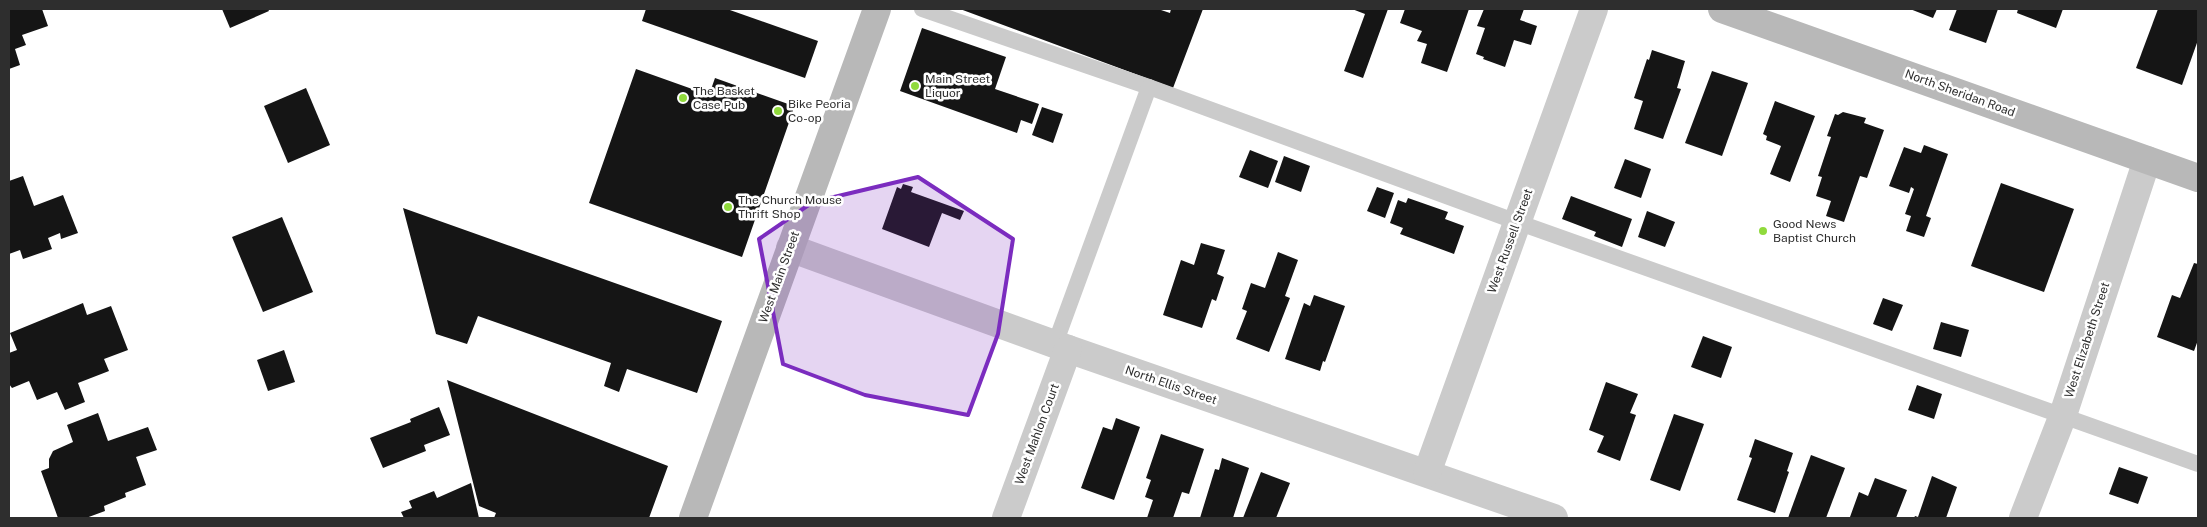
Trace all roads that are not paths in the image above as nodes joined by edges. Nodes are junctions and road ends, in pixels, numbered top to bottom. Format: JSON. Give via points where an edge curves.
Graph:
{"nodes":[{"id":1,"x":877,"y":9,"type":"edge"},
{"id":2,"x":922,"y":9,"type":"edge"},
{"id":3,"x":1594,"y":9,"type":"edge"},
{"id":4,"x":1722,"y":9,"type":"edge"},
{"id":5,"x":1149,"y":87,"type":"junction"},
{"id":6,"x":2147,"y":160,"type":"junction"},
{"id":7,"x":2198,"y":178,"type":"edge"},
{"id":8,"x":1517,"y":222,"type":"junction"},
{"id":9,"x":790,"y":248,"type":"junction"},
{"id":10,"x":1061,"y":347,"type":"junction"},
{"id":11,"x":2062,"y":415,"type":"junction"},
{"id":12,"x":2198,"y":464,"type":"edge"},
{"id":13,"x":1426,"y":473,"type":"junction"},
{"id":14,"x":693,"y":518,"type":"edge"},
{"id":15,"x":1006,"y":518,"type":"edge"},
{"id":16,"x":1554,"y":518,"type":"edge"},
{"id":17,"x":2023,"y":518,"type":"edge"}],
"edges":[{"from":1,"to":9,"type":"main road","name":"West Main Street"},
{"from":2,"to":5,"type":"lane"},
{"from":3,"to":8,"type":"street","name":"West Russell Street"},
{"from":4,"to":6,"type":"main road","name":"North Sheridan Road"},
{"from":5,"to":8,"type":"lane"},
{"from":5,"to":10,"type":"lane"},
{"from":6,"to":7,"type":"main road","name":"North Sheridan Road"},
{"from":6,"to":11,"type":"street","name":"West Elizabeth Street"},
{"from":8,"to":11,"type":"lane"},
{"from":8,"to":13,"type":"street","name":"West Russell Street"},
{"from":9,"to":10,"type":"street","name":"North Ellis Street"},
{"from":9,"to":14,"type":"main road","name":"West Main Street"},
{"from":10,"to":13,"type":"street","name":"North Ellis Street"},
{"from":10,"to":15,"type":"street","name":"West Mahlon Court"},
{"from":11,"to":12,"type":"lane"},
{"from":11,"to":17,"type":"street","name":"West Elizabeth Street"},
{"from":13,"to":16,"type":"street","name":"North Ellis Street"}]}
